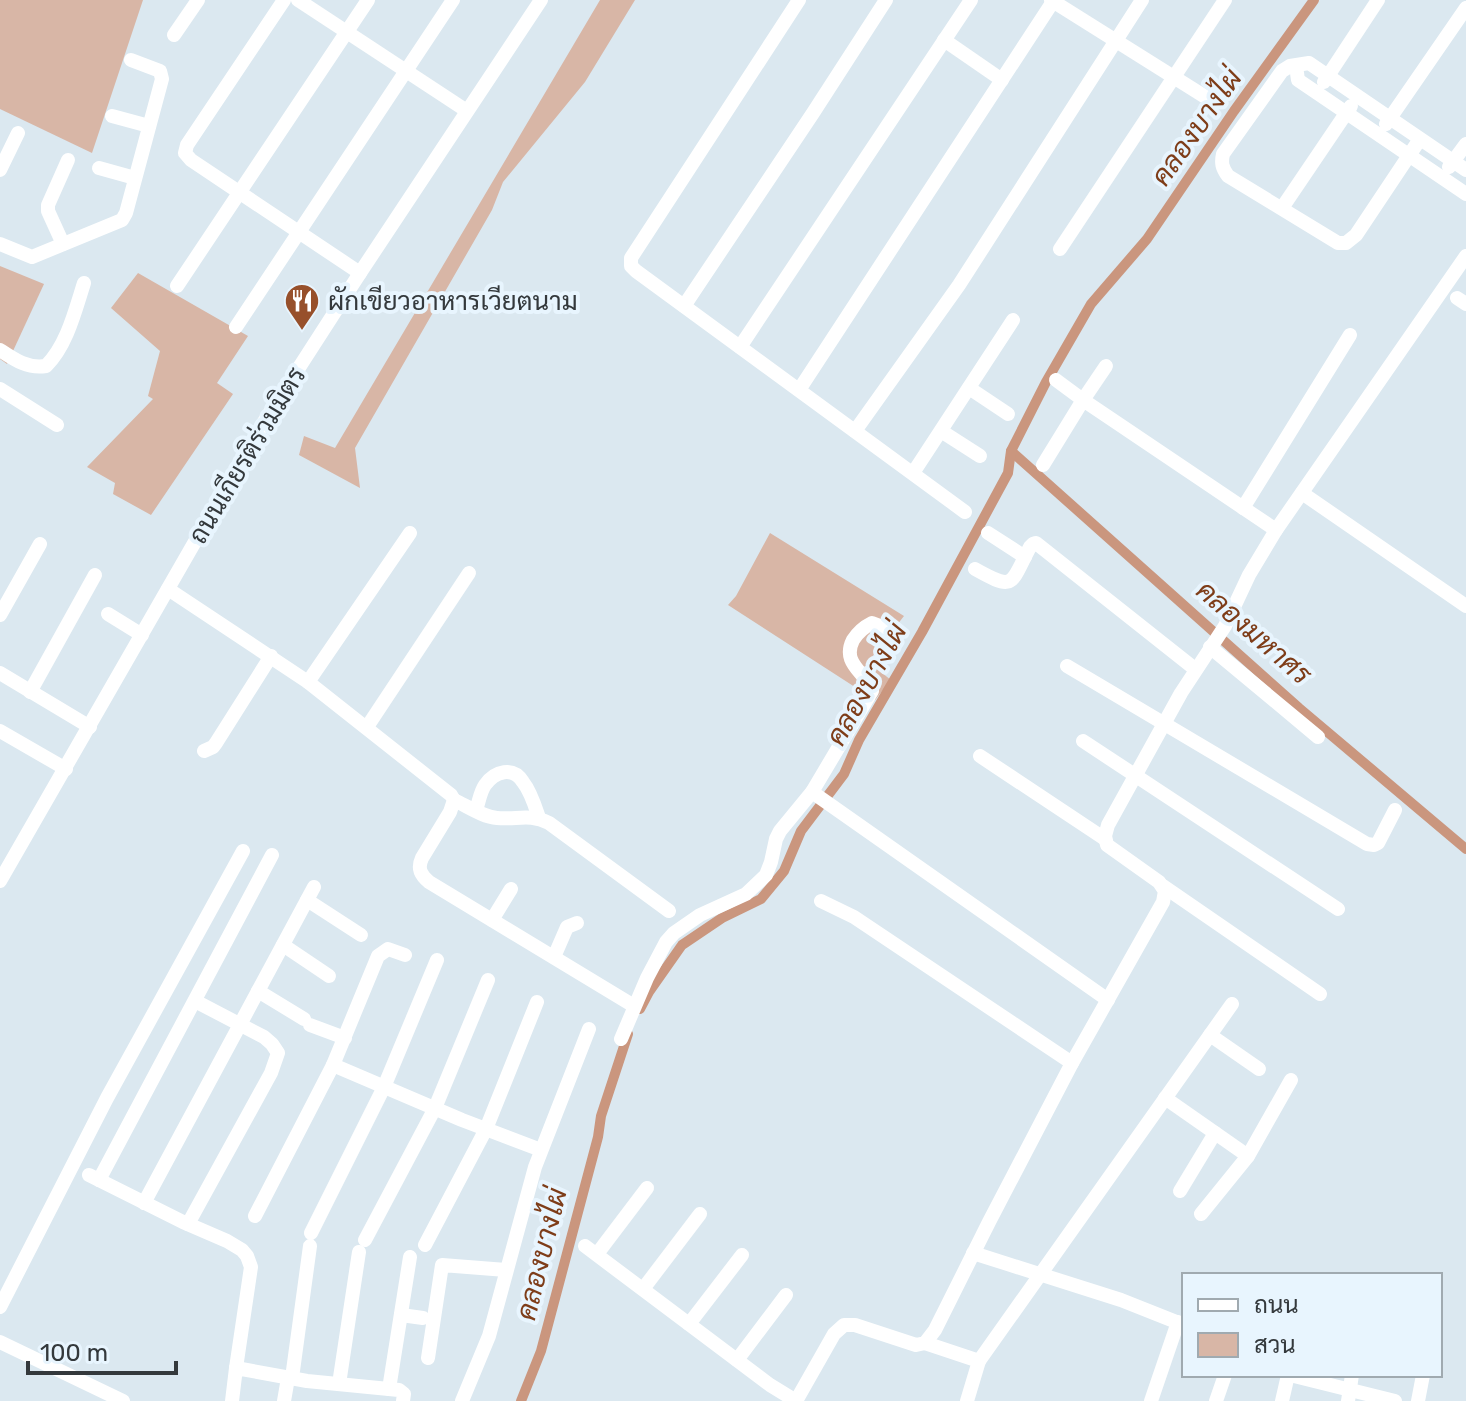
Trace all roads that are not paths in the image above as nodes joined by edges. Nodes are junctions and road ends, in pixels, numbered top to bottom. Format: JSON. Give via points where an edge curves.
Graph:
{"nodes":[{"id":1,"x":198,"y":0,"type":"edge"},
{"id":2,"x":284,"y":0,"type":"edge"},
{"id":3,"x":298,"y":0,"type":"edge"},
{"id":4,"x":368,"y":0,"type":"edge"},
{"id":5,"x":453,"y":0,"type":"edge"},
{"id":6,"x":541,"y":0,"type":"edge"},
{"id":7,"x":799,"y":0,"type":"edge"},
{"id":8,"x":886,"y":0,"type":"edge"},
{"id":9,"x":971,"y":0,"type":"edge"},
{"id":10,"x":1053,"y":0,"type":"edge"},
{"id":11,"x":1142,"y":0,"type":"edge"},
{"id":12,"x":1225,"y":0,"type":"edge"},
{"id":13,"x":1378,"y":0,"type":"edge"},
{"id":14,"x":1466,"y":8,"type":"edge"},
{"id":15,"x":347,"y":32,"type":"junction"},
{"id":16,"x":174,"y":35,"type":"dead end"},
{"id":17,"x":944,"y":40,"type":"junction"},
{"id":18,"x":1115,"y":40,"type":"junction"},
{"id":19,"x":131,"y":60,"type":"dead end"},
{"id":20,"x":1296,"y":66,"type":"junction"},
{"id":21,"x":406,"y":71,"type":"junction"},
{"id":22,"x":1328,"y":76,"type":"junction"},
{"id":23,"x":1174,"y":77,"type":"junction"},
{"id":24,"x":1002,"y":80,"type":"junction"},
{"id":25,"x":1317,"y":92,"type":"junction"},
{"id":26,"x":1358,"y":96,"type":"junction"},
{"id":27,"x":1215,"y":103,"type":"dead end"},
{"id":28,"x":467,"y":111,"type":"junction"},
{"id":29,"x":1347,"y":112,"type":"junction"},
{"id":30,"x":112,"y":116,"type":"dead end"},
{"id":31,"x":1390,"y":118,"type":"junction"},
{"id":32,"x":149,"y":126,"type":"junction"},
{"id":33,"x":18,"y":133,"type":"dead end"},
{"id":34,"x":1379,"y":135,"type":"junction"},
{"id":35,"x":1420,"y":139,"type":"junction"},
{"id":36,"x":1466,"y":144,"type":"edge"},
{"id":37,"x":1410,"y":156,"type":"junction"},
{"id":38,"x":68,"y":160,"type":"dead end"},
{"id":39,"x":1453,"y":161,"type":"junction"},
{"id":40,"x":99,"y":168,"type":"dead end"},
{"id":41,"x":0,"y":170,"type":"edge"},
{"id":42,"x":1466,"y":170,"type":"edge"},
{"id":43,"x":1442,"y":177,"type":"junction"},
{"id":44,"x":135,"y":178,"type":"junction"},
{"id":45,"x":239,"y":193,"type":"junction"},
{"id":46,"x":1466,"y":194,"type":"edge"},
{"id":47,"x":1282,"y":208,"type":"junction"},
{"id":48,"x":298,"y":231,"type":"junction"},
{"id":49,"x":0,"y":244,"type":"edge"},
{"id":50,"x":63,"y":244,"type":"junction"},
{"id":51,"x":1060,"y":249,"type":"dead end"},
{"id":52,"x":1466,"y":256,"type":"edge"},
{"id":53,"x":360,"y":273,"type":"junction"},
{"id":54,"x":84,"y":283,"type":"dead end"},
{"id":55,"x":177,"y":286,"type":"dead end"},
{"id":56,"x":684,"y":306,"type":"junction"},
{"id":57,"x":1013,"y":320,"type":"dead end"},
{"id":58,"x":236,"y":327,"type":"dead end"},
{"id":59,"x":1350,"y":335,"type":"dead end"},
{"id":60,"x":740,"y":347,"type":"junction"},
{"id":61,"x":0,"y":350,"type":"edge"},
{"id":62,"x":1106,"y":366,"type":"dead end"},
{"id":63,"x":1056,"y":380,"type":"dead end"},
{"id":64,"x":969,"y":388,"type":"junction"},
{"id":65,"x":0,"y":389,"type":"edge"},
{"id":66,"x":799,"y":390,"type":"junction"},
{"id":67,"x":1083,"y":400,"type":"junction"},
{"id":68,"x":1008,"y":414,"type":"dead end"},
{"id":69,"x":57,"y":425,"type":"dead end"},
{"id":70,"x":855,"y":431,"type":"junction"},
{"id":71,"x":941,"y":431,"type":"junction"},
{"id":72,"x":980,"y":456,"type":"dead end"},
{"id":73,"x":1043,"y":465,"type":"dead end"},
{"id":74,"x":913,"y":473,"type":"junction"},
{"id":75,"x":1302,"y":493,"type":"junction"},
{"id":76,"x":1243,"y":508,"type":"junction"},
{"id":77,"x":965,"y":512,"type":"dead end"},
{"id":78,"x":1276,"y":530,"type":"junction"},
{"id":79,"x":410,"y":533,"type":"dead end"},
{"id":80,"x":988,"y":533,"type":"dead end"},
{"id":81,"x":40,"y":544,"type":"dead end"},
{"id":82,"x":1025,"y":557,"type":"junction"},
{"id":83,"x":975,"y":569,"type":"dead end"},
{"id":84,"x":469,"y":573,"type":"dead end"},
{"id":85,"x":95,"y":575,"type":"dead end"},
{"id":86,"x":168,"y":589,"type":"junction"},
{"id":87,"x":1466,"y":606,"type":"edge"},
{"id":88,"x":108,"y":614,"type":"dead end"},
{"id":89,"x":0,"y":615,"type":"edge"},
{"id":90,"x":888,"y":629,"type":"dead end"},
{"id":91,"x":142,"y":635,"type":"junction"},
{"id":92,"x":1213,"y":643,"type":"junction"},
{"id":93,"x":271,"y":656,"type":"junction"},
{"id":94,"x":1067,"y":666,"type":"dead end"},
{"id":95,"x":1195,"y":669,"type":"junction"},
{"id":96,"x":0,"y":673,"type":"edge"},
{"id":97,"x":308,"y":682,"type":"junction"},
{"id":98,"x":30,"y":692,"type":"junction"},
{"id":99,"x":1164,"y":724,"type":"junction"},
{"id":100,"x":90,"y":727,"type":"junction"},
{"id":101,"x":367,"y":727,"type":"junction"},
{"id":102,"x":0,"y":731,"type":"edge"},
{"id":103,"x":1318,"y":737,"type":"dead end"},
{"id":104,"x":1083,"y":741,"type":"dead end"},
{"id":105,"x":204,"y":751,"type":"dead end"},
{"id":106,"x":980,"y":756,"type":"dead end"},
{"id":107,"x":66,"y":769,"type":"junction"},
{"id":108,"x":1135,"y":775,"type":"junction"},
{"id":109,"x":819,"y":797,"type":"junction"},
{"id":110,"x":454,"y":800,"type":"junction"},
{"id":111,"x":476,"y":810,"type":"junction"},
{"id":112,"x":1395,"y":810,"type":"dead end"},
{"id":113,"x":539,"y":818,"type":"junction"},
{"id":114,"x":1105,"y":839,"type":"junction"},
{"id":115,"x":243,"y":851,"type":"dead end"},
{"id":116,"x":272,"y":855,"type":"dead end"},
{"id":117,"x":0,"y":881,"type":"edge"},
{"id":118,"x":1163,"y":886,"type":"junction"},
{"id":119,"x":511,"y":889,"type":"dead end"},
{"id":120,"x":821,"y":901,"type":"dead end"},
{"id":121,"x":1338,"y":909,"type":"dead end"},
{"id":122,"x":669,"y":911,"type":"dead end"},
{"id":123,"x":492,"y":920,"type":"junction"},
{"id":124,"x":577,"y":923,"type":"dead end"},
{"id":125,"x":361,"y":935,"type":"dead end"},
{"id":126,"x":283,"y":945,"type":"junction"},
{"id":127,"x":405,"y":955,"type":"dead end"},
{"id":128,"x":554,"y":957,"type":"junction"},
{"id":129,"x":437,"y":960,"type":"dead end"},
{"id":130,"x":329,"y":976,"type":"dead end"},
{"id":131,"x":488,"y":980,"type":"dead end"},
{"id":132,"x":258,"y":991,"type":"junction"},
{"id":133,"x":1320,"y":994,"type":"dead end"},
{"id":134,"x":1108,"y":1000,"type":"junction"},
{"id":135,"x":195,"y":1001,"type":"junction"},
{"id":136,"x":537,"y":1002,"type":"dead end"},
{"id":137,"x":1232,"y":1004,"type":"dead end"},
{"id":138,"x":634,"y":1006,"type":"junction"},
{"id":139,"x":240,"y":1023,"type":"junction"},
{"id":140,"x":589,"y":1029,"type":"dead end"},
{"id":141,"x":1210,"y":1035,"type":"junction"},
{"id":142,"x":345,"y":1038,"type":"junction"},
{"id":143,"x":621,"y":1039,"type":"dead end"},
{"id":144,"x":1072,"y":1063,"type":"junction"},
{"id":145,"x":333,"y":1065,"type":"junction"},
{"id":146,"x":1259,"y":1069,"type":"dead end"},
{"id":147,"x":1291,"y":1080,"type":"dead end"},
{"id":148,"x":384,"y":1087,"type":"junction"},
{"id":149,"x":1165,"y":1098,"type":"junction"},
{"id":150,"x":435,"y":1108,"type":"junction"},
{"id":151,"x":486,"y":1129,"type":"junction"},
{"id":152,"x":1215,"y":1133,"type":"junction"},
{"id":153,"x":541,"y":1150,"type":"junction"},
{"id":154,"x":1248,"y":1156,"type":"junction"},
{"id":155,"x":647,"y":1188,"type":"dead end"},
{"id":156,"x":1180,"y":1191,"type":"dead end"},
{"id":157,"x":144,"y":1203,"type":"junction"},
{"id":158,"x":700,"y":1214,"type":"dead end"},
{"id":159,"x":1201,"y":1214,"type":"dead end"},
{"id":160,"x":255,"y":1216,"type":"dead end"},
{"id":161,"x":188,"y":1224,"type":"junction"},
{"id":162,"x":425,"y":1245,"type":"dead end"},
{"id":163,"x":973,"y":1253,"type":"junction"},
{"id":164,"x":742,"y":1255,"type":"dead end"},
{"id":165,"x":410,"y":1257,"type":"dead end"},
{"id":166,"x":506,"y":1270,"type":"junction"},
{"id":167,"x":1042,"y":1275,"type":"junction"},
{"id":168,"x":643,"y":1289,"type":"junction"},
{"id":169,"x":786,"y":1295,"type":"dead end"},
{"id":170,"x":0,"y":1307,"type":"edge"},
{"id":171,"x":401,"y":1315,"type":"junction"},
{"id":172,"x":423,"y":1318,"type":"dead end"},
{"id":173,"x":689,"y":1324,"type":"junction"},
{"id":174,"x":1181,"y":1324,"type":"edge"},
{"id":175,"x":0,"y":1342,"type":"edge"},
{"id":176,"x":925,"y":1343,"type":"junction"},
{"id":177,"x":428,"y":1358,"type":"dead end"},
{"id":178,"x":737,"y":1360,"type":"junction"},
{"id":179,"x":979,"y":1361,"type":"junction"},
{"id":180,"x":236,"y":1368,"type":"junction"},
{"id":181,"x":1224,"y":1377,"type":"edge"},
{"id":182,"x":1288,"y":1377,"type":"edge"},
{"id":183,"x":1295,"y":1377,"type":"edge"},
{"id":184,"x":1423,"y":1377,"type":"edge"},
{"id":185,"x":290,"y":1378,"type":"junction"},
{"id":186,"x":339,"y":1384,"type":"junction"},
{"id":187,"x":389,"y":1389,"type":"junction"},
{"id":188,"x":1349,"y":1396,"type":"edge"},
{"id":189,"x":123,"y":1401,"type":"edge"},
{"id":190,"x":232,"y":1401,"type":"edge"},
{"id":191,"x":284,"y":1401,"type":"edge"},
{"id":192,"x":403,"y":1401,"type":"edge"},
{"id":193,"x":462,"y":1401,"type":"edge"},
{"id":194,"x":796,"y":1401,"type":"edge"},
{"id":195,"x":967,"y":1401,"type":"edge"},
{"id":196,"x":1151,"y":1401,"type":"edge"},
{"id":197,"x":1216,"y":1401,"type":"edge"},
{"id":198,"x":1282,"y":1401,"type":"edge"},
{"id":199,"x":1395,"y":1401,"type":"edge"},
{"id":200,"x":1418,"y":1401,"type":"edge"}],
"edges":[{"from":1,"to":16,"type":"street"},
{"from":2,"to":45,"type":"street","via":[[185,153]]},
{"from":3,"to":15,"type":"street"},
{"from":4,"to":15,"type":"street"},
{"from":5,"to":21,"type":"street"},
{"from":6,"to":28,"type":"street","name":"ถนนเกียรติร่วมมิตร"},
{"from":7,"to":56,"type":"street","via":[[631,258],[636,271]]},
{"from":8,"to":56,"type":"street"},
{"from":9,"to":17,"type":"street"},
{"from":10,"to":18,"type":"street"},
{"from":10,"to":24,"type":"street"},
{"from":11,"to":18,"type":"street"},
{"from":12,"to":23,"type":"street"},
{"from":13,"to":22,"type":"street"},
{"from":14,"to":31,"type":"street"},
{"from":15,"to":21,"type":"street"},
{"from":15,"to":45,"type":"street"},
{"from":17,"to":24,"type":"street"},
{"from":17,"to":60,"type":"street"},
{"from":18,"to":23,"type":"street"},
{"from":18,"to":70,"type":"street","via":[[959,285]]},
{"from":19,"to":32,"type":"street","via":[[162,74]]},
{"from":20,"to":22,"type":"street","via":[[1309,63]]},
{"from":20,"to":25,"type":"street","via":[[1298,80]]},
{"from":20,"to":47,"type":"street","via":[[1282,71],[1222,160],[1228,176]]},
{"from":21,"to":28,"type":"street"},
{"from":21,"to":48,"type":"street"},
{"from":22,"to":25,"type":"street"},
{"from":22,"to":26,"type":"street"},
{"from":23,"to":27,"type":"street"},
{"from":23,"to":51,"type":"street"},
{"from":24,"to":66,"type":"street"},
{"from":25,"to":29,"type":"street"},
{"from":26,"to":29,"type":"street"},
{"from":26,"to":31,"type":"street"},
{"from":28,"to":53,"type":"street","name":"ถนนเกียรติร่วมมิตร"},
{"from":29,"to":34,"type":"street"},
{"from":29,"to":47,"type":"street"},
{"from":30,"to":32,"type":"street"},
{"from":31,"to":34,"type":"street"},
{"from":31,"to":35,"type":"street"},
{"from":32,"to":44,"type":"street"},
{"from":33,"to":41,"type":"street"},
{"from":34,"to":37,"type":"street"},
{"from":35,"to":37,"type":"street"},
{"from":35,"to":39,"type":"street"},
{"from":36,"to":39,"type":"street"},
{"from":37,"to":43,"type":"street"},
{"from":37,"to":47,"type":"street","via":[[1346,243]]},
{"from":38,"to":50,"type":"street","via":[[48,205]]},
{"from":39,"to":42,"type":"street"},
{"from":39,"to":43,"type":"street"},
{"from":40,"to":44,"type":"street"},
{"from":43,"to":46,"type":"street"},
{"from":44,"to":50,"type":"street","via":[[122,220]]},
{"from":45,"to":48,"type":"street"},
{"from":45,"to":55,"type":"street"},
{"from":48,"to":53,"type":"street"},
{"from":48,"to":58,"type":"street"},
{"from":49,"to":50,"type":"street","via":[[32,257]]},
{"from":52,"to":75,"type":"street"},
{"from":53,"to":86,"type":"street","name":"ถนนเกียรติร่วมมิตร","via":[[262,425]]},
{"from":54,"to":61,"type":"street","via":[[66,334],[46,366],[31,367]]},
{"from":56,"to":60,"type":"street"},
{"from":57,"to":64,"type":"street"},
{"from":59,"to":76,"type":"street"},
{"from":60,"to":66,"type":"street"},
{"from":62,"to":67,"type":"street"},
{"from":63,"to":67,"type":"street"},
{"from":64,"to":68,"type":"street"},
{"from":64,"to":71,"type":"street"},
{"from":65,"to":69,"type":"street"},
{"from":66,"to":70,"type":"street"},
{"from":67,"to":73,"type":"street"},
{"from":67,"to":76,"type":"street"},
{"from":70,"to":74,"type":"street"},
{"from":71,"to":72,"type":"street"},
{"from":71,"to":74,"type":"street"},
{"from":74,"to":77,"type":"street"},
{"from":75,"to":78,"type":"street"},
{"from":75,"to":87,"type":"street"},
{"from":76,"to":78,"type":"street"},
{"from":78,"to":92,"type":"street"},
{"from":79,"to":97,"type":"street"},
{"from":80,"to":82,"type":"street"},
{"from":81,"to":89,"type":"street"},
{"from":82,"to":83,"type":"street","via":[[1005,583]]},
{"from":82,"to":95,"type":"street","via":[[1036,543]]},
{"from":84,"to":101,"type":"street"},
{"from":85,"to":98,"type":"street"},
{"from":86,"to":91,"type":"street","name":"ถนนเกียรติร่วมมิตร"},
{"from":86,"to":93,"type":"street"},
{"from":88,"to":91,"type":"street"},
{"from":90,"to":109,"type":"street","via":[[872,623],[853,640],[849,657],[872,691]]},
{"from":91,"to":100,"type":"street","name":"ถนนเกียรติร่วมมิตร"},
{"from":92,"to":95,"type":"street"},
{"from":92,"to":103,"type":"street"},
{"from":93,"to":97,"type":"street"},
{"from":93,"to":105,"type":"street","via":[[216,743]]},
{"from":94,"to":99,"type":"street"},
{"from":95,"to":99,"type":"street"},
{"from":96,"to":98,"type":"street"},
{"from":97,"to":101,"type":"street"},
{"from":98,"to":100,"type":"street"},
{"from":99,"to":108,"type":"street"},
{"from":99,"to":112,"type":"street","via":[[1367,844],[1378,843]]},
{"from":100,"to":107,"type":"street","name":"ถนนเกียรติร่วมมิตร"},
{"from":101,"to":110,"type":"street"},
{"from":102,"to":107,"type":"street"},
{"from":104,"to":108,"type":"street"},
{"from":106,"to":114,"type":"street"},
{"from":107,"to":117,"type":"street","name":"ถนนเกียรติร่วมมิตร"},
{"from":108,"to":114,"type":"street"},
{"from":108,"to":121,"type":"street"},
{"from":109,"to":134,"type":"street"},
{"from":109,"to":138,"type":"street","via":[[780,831],[761,882],[700,915],[666,942]]},
{"from":110,"to":111,"type":"street"},
{"from":110,"to":123,"type":"street","via":[[420,871],[429,882]]},
{"from":111,"to":113,"type":"street","via":[[500,818]]},
{"from":111,"to":113,"type":"street","via":[[485,785],[508,771],[522,780]]},
{"from":113,"to":122,"type":"street"},
{"from":114,"to":118,"type":"street"},
{"from":115,"to":170,"type":"street"},
{"from":116,"to":135,"type":"street"},
{"from":118,"to":133,"type":"street"},
{"from":118,"to":134,"type":"street","via":[[1161,908]]},
{"from":119,"to":123,"type":"street"},
{"from":120,"to":144,"type":"street","via":[[863,922]]},
{"from":123,"to":128,"type":"street"},
{"from":124,"to":128,"type":"street","via":[[567,927]]},
{"from":125,"to":126,"type":"street","via":[[310,894]]},
{"from":126,"to":130,"type":"street"},
{"from":126,"to":132,"type":"street"},
{"from":127,"to":142,"type":"street","via":[[388,949],[378,956]]},
{"from":128,"to":138,"type":"street"},
{"from":129,"to":148,"type":"street"},
{"from":131,"to":150,"type":"street"},
{"from":132,"to":139,"type":"street"},
{"from":132,"to":142,"type":"street"},
{"from":134,"to":144,"type":"street"},
{"from":135,"to":139,"type":"street"},
{"from":135,"to":157,"type":"street","via":[[94,1178]]},
{"from":136,"to":151,"type":"street"},
{"from":137,"to":141,"type":"street"},
{"from":138,"to":143,"type":"street"},
{"from":139,"to":157,"type":"street"},
{"from":139,"to":161,"type":"street","via":[[278,1053]]},
{"from":140,"to":153,"type":"street"},
{"from":141,"to":146,"type":"street"},
{"from":141,"to":149,"type":"street"},
{"from":142,"to":145,"type":"street"},
{"from":144,"to":163,"type":"street"},
{"from":145,"to":148,"type":"street"},
{"from":145,"to":160,"type":"street"},
{"from":147,"to":154,"type":"street"},
{"from":148,"to":150,"type":"street"},
{"from":148,"to":185,"type":"street","via":[[310,1240]]},
{"from":149,"to":152,"type":"street"},
{"from":149,"to":167,"type":"street"},
{"from":150,"to":151,"type":"street"},
{"from":150,"to":186,"type":"street","via":[[362,1246]]},
{"from":151,"to":153,"type":"street"},
{"from":151,"to":162,"type":"street"},
{"from":152,"to":154,"type":"street"},
{"from":152,"to":156,"type":"street"},
{"from":153,"to":166,"type":"street"},
{"from":154,"to":159,"type":"street"},
{"from":155,"to":168,"type":"street","via":[[591,1250]]},
{"from":157,"to":161,"type":"street"},
{"from":158,"to":168,"type":"street"},
{"from":161,"to":180,"type":"street","via":[[227,1241],[250,1261]]},
{"from":163,"to":167,"type":"street"},
{"from":163,"to":176,"type":"street"},
{"from":164,"to":173,"type":"street"},
{"from":165,"to":171,"type":"street"},
{"from":166,"to":177,"type":"street","via":[[442,1265]]},
{"from":166,"to":193,"type":"street","via":[[489,1336]]},
{"from":167,"to":174,"type":"street"},
{"from":167,"to":179,"type":"street"},
{"from":168,"to":173,"type":"street"},
{"from":169,"to":178,"type":"street"},
{"from":171,"to":172,"type":"street"},
{"from":171,"to":187,"type":"street"},
{"from":173,"to":178,"type":"street"},
{"from":174,"to":196,"type":"street"},
{"from":175,"to":189,"type":"street"},
{"from":176,"to":179,"type":"street"},
{"from":176,"to":194,"type":"street","via":[[910,1345],[844,1325]]},
{"from":178,"to":194,"type":"street"},
{"from":179,"to":195,"type":"street"},
{"from":180,"to":185,"type":"street"},
{"from":180,"to":190,"type":"street"},
{"from":181,"to":197,"type":"street"},
{"from":182,"to":198,"type":"street"},
{"from":183,"to":188,"type":"street"},
{"from":184,"to":200,"type":"street"},
{"from":185,"to":186,"type":"street"},
{"from":185,"to":191,"type":"street"},
{"from":186,"to":187,"type":"street"},
{"from":187,"to":192,"type":"street","via":[[402,1391]]},
{"from":188,"to":199,"type":"street"}]}
